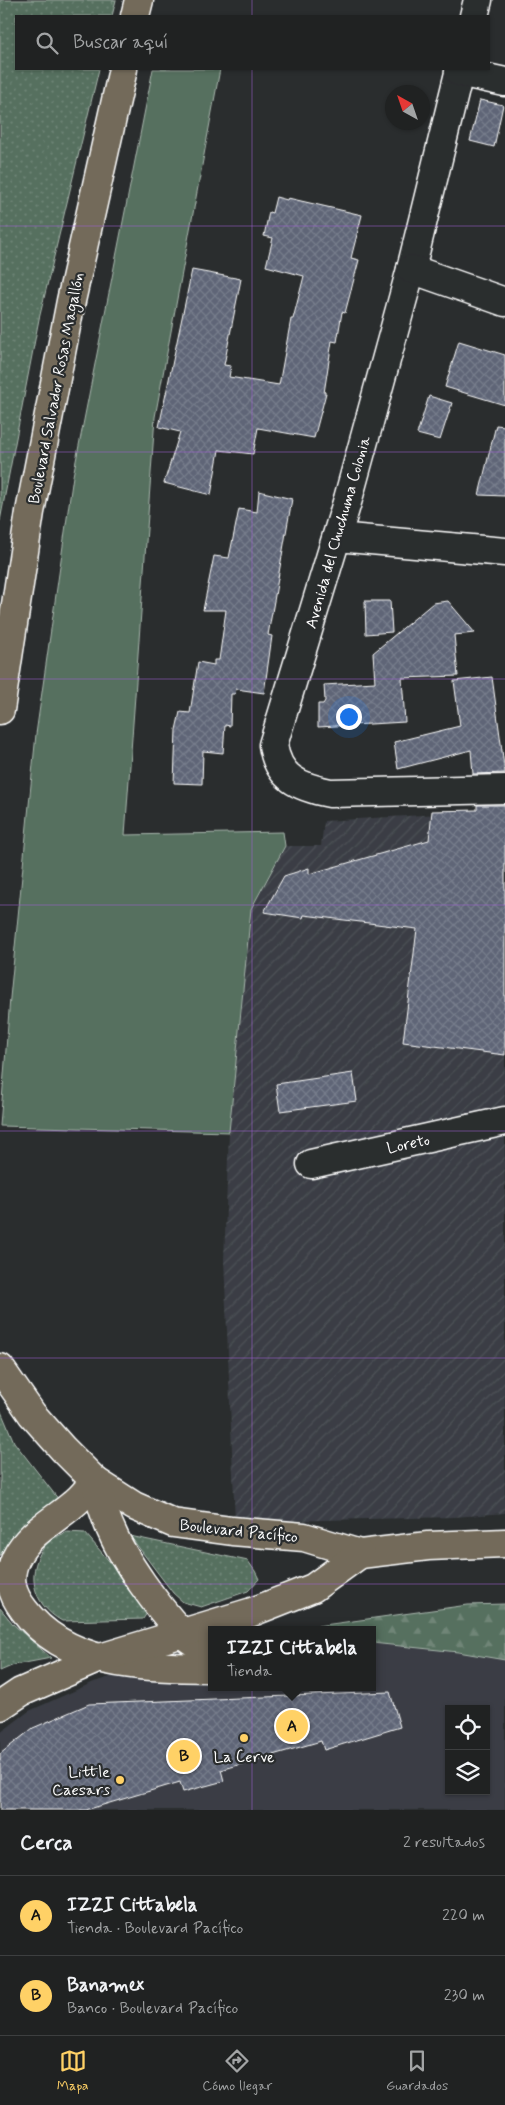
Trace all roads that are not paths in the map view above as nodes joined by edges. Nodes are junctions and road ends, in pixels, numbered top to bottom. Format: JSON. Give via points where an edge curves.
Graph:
{"nodes":[{"id":1,"x":139,"y":0,"type":"edge"},
{"id":2,"x":478,"y":0,"type":"edge"},
{"id":3,"x":135,"y":15,"type":"edge"},
{"id":4,"x":474,"y":15,"type":"edge"},
{"id":5,"x":123,"y":70,"type":"edge"},
{"id":6,"x":459,"y":70,"type":"edge"},
{"id":7,"x":505,"y":82,"type":"edge"},
{"id":8,"x":411,"y":269,"type":"junction"},
{"id":9,"x":505,"y":302,"type":"edge"},
{"id":10,"x":337,"y":537,"type":"junction"},
{"id":11,"x":505,"y":552,"type":"edge"},
{"id":12,"x":0,"y":710,"type":"edge"},
{"id":13,"x":505,"y":789,"type":"edge"},
{"id":14,"x":505,"y":1121,"type":"edge"},
{"id":15,"x":311,"y":1164,"type":"dead end"},
{"id":16,"x":0,"y":1368,"type":"edge"},
{"id":17,"x":94,"y":1481,"type":"junction"},
{"id":18,"x":505,"y":1543,"type":"edge"},
{"id":19,"x":360,"y":1554,"type":"junction"},
{"id":20,"x":181,"y":1632,"type":"junction"},
{"id":21,"x":208,"y":1652,"type":"edge"},
{"id":22,"x":97,"y":1659,"type":"junction"},
{"id":23,"x":208,"y":1668,"type":"edge"},
{"id":24,"x":0,"y":1706,"type":"edge"}],
"edges":[{"from":1,"to":3,"type":"main road"},
{"from":2,"to":4,"type":"street"},
{"from":5,"to":12,"type":"main road","name":"Boulevard Salvador Rosas Magallón","via":[[71,301],[30,512]]},
{"from":6,"to":7,"type":"street"},
{"from":6,"to":8,"type":"street","name":"Avenida del Chuchuma Colonia"},
{"from":8,"to":9,"type":"street"},
{"from":8,"to":10,"type":"street","name":"Avenida del Chuchuma Colonia"},
{"from":10,"to":11,"type":"street"},
{"from":10,"to":13,"type":"street","name":"Avenida del Chuchuma Colonia","via":[[273,745],[274,756],[282,771],[301,785],[330,793]]},
{"from":14,"to":15,"type":"street","name":"Loreto"},
{"from":16,"to":17,"type":"main road","name":"Boulevard Pacífico","via":[[34,1416]]},
{"from":17,"to":19,"type":"main road","name":"Boulevard Pacífico","via":[[134,1506],[173,1523],[304,1537]]},
{"from":17,"to":20,"type":"main road","via":[[111,1532],[127,1561]]},
{"from":17,"to":22,"type":"main road","via":[[80,1499],[31,1537],[17,1556],[10,1575],[14,1598],[34,1623],[61,1644]]},
{"from":18,"to":19,"type":"main road","name":"Boulevard Pacífico","via":[[428,1546]]},
{"from":19,"to":20,"type":"main road","name":"Boulevard Pacífico","via":[[313,1588],[252,1612]]},
{"from":20,"to":21,"type":"main road"},
{"from":20,"to":22,"type":"main road","name":"Boulevard Pacífico"},
{"from":22,"to":23,"type":"main road"},
{"from":22,"to":24,"type":"main road","name":"Boulevard Pacífico","via":[[21,1692]]}]}
